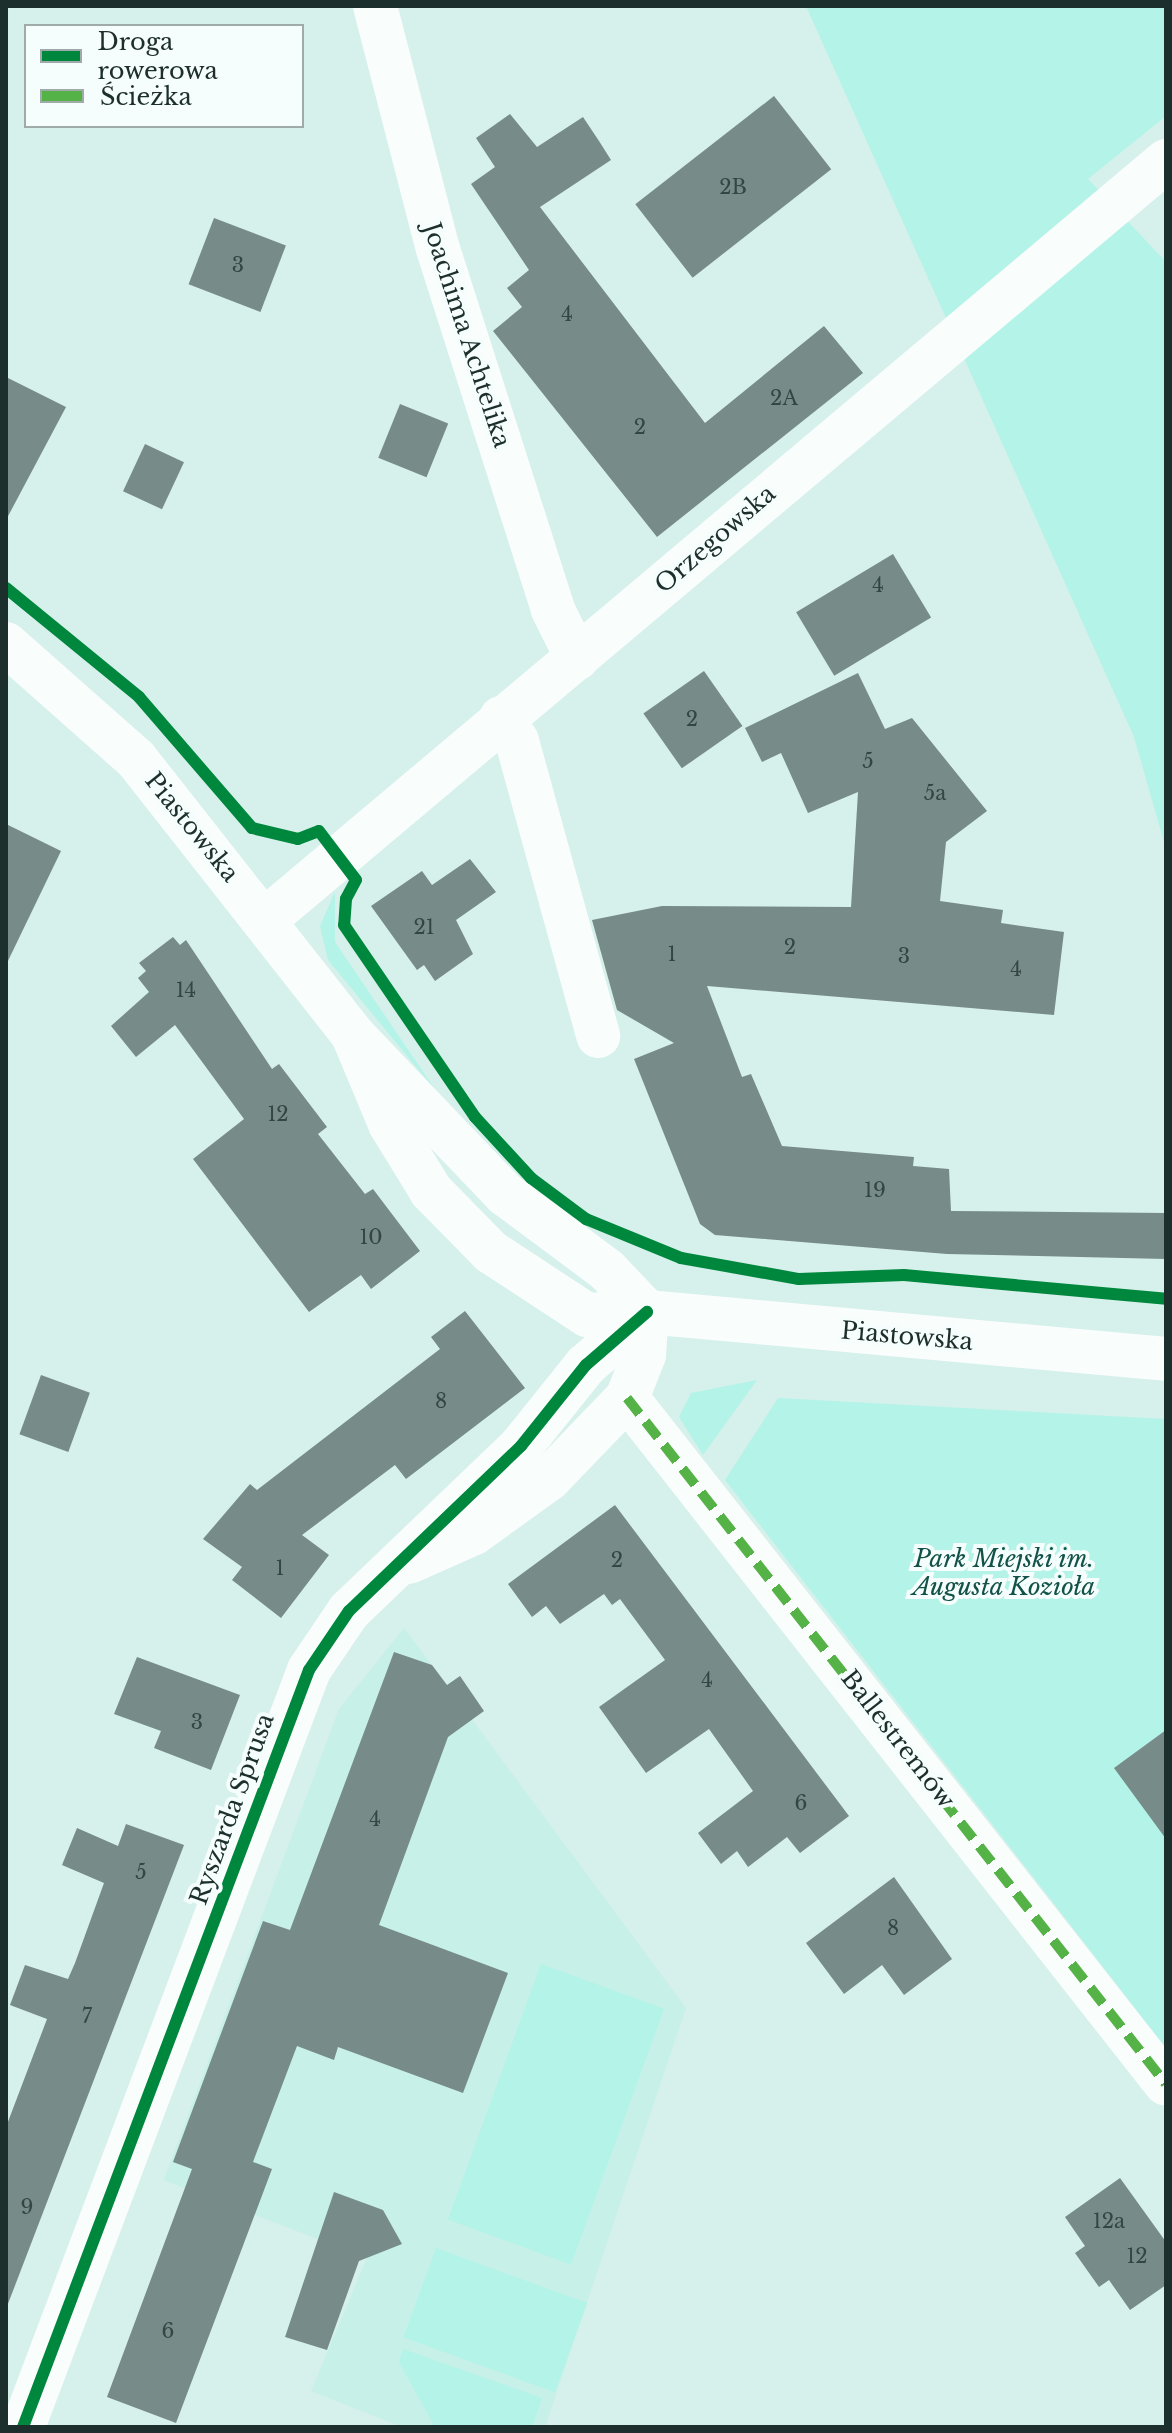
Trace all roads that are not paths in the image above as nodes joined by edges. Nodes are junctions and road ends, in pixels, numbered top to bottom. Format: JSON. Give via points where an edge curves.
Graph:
{"nodes":[{"id":1,"x":375,"y":6,"type":"edge"},
{"id":2,"x":1166,"y":161,"type":"edge"},
{"id":3,"x":6,"y":644,"type":"edge"},
{"id":4,"x":577,"y":658,"type":"junction"},
{"id":5,"x":501,"y":718,"type":"junction"},
{"id":6,"x":266,"y":919,"type":"junction"},
{"id":7,"x":598,"y":1036,"type":"dead end"},
{"id":8,"x":647,"y":1312,"type":"junction"},
{"id":9,"x":1166,"y":1359,"type":"edge"},
{"id":10,"x":627,"y":1398,"type":"junction"},
{"id":11,"x":396,"y":1568,"type":"junction"},
{"id":12,"x":1166,"y":2084,"type":"edge"},
{"id":13,"x":23,"y":2427,"type":"edge"}],
"edges":[{"from":1,"to":4,"type":"street","name":"Joachima Achtelika","via":[[438,249],[553,610]]},
{"from":2,"to":4,"type":"street","name":"Orzegowska"},
{"from":3,"to":6,"type":"street","name":"Piastowska","via":[[136,759]]},
{"from":4,"to":5,"type":"street","name":"Orzegowska"},
{"from":5,"to":6,"type":"street","name":"Orzegowska"},
{"from":5,"to":7,"type":"street","via":[[517,741]]},
{"from":6,"to":8,"type":"street","name":"Piastowska","via":[[353,1035],[505,1194],[607,1270]]},
{"from":8,"to":9,"type":"street","name":"Piastowska"},
{"from":8,"to":10,"type":"street","name":"Ryszarda Sprusa","via":[[644,1355]]},
{"from":8,"to":11,"type":"street","name":"Ryszarda Sprusa","via":[[586,1365],[521,1446],[453,1503]]},
{"from":10,"to":11,"type":"street","name":"Ryszarda Sprusa","via":[[549,1479],[474,1533]]},
{"from":10,"to":12,"type":"street","name":"Ballestremów"},
{"from":11,"to":13,"type":"street","name":"Ryszarda Sprusa","via":[[349,1611],[309,1670]]}]}
